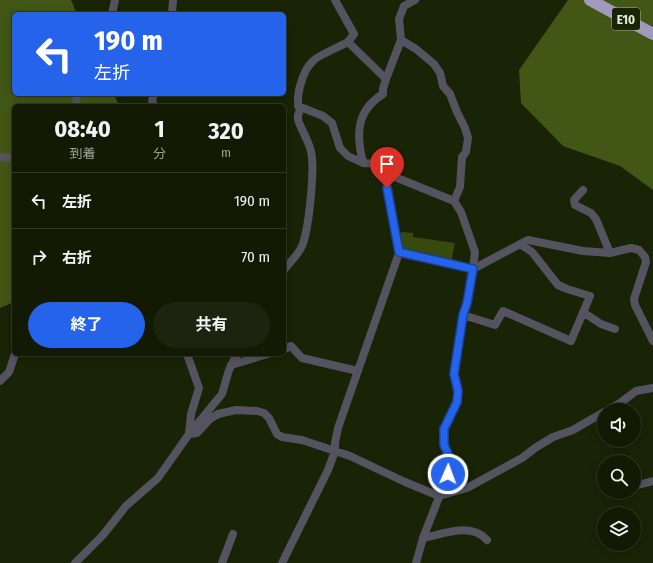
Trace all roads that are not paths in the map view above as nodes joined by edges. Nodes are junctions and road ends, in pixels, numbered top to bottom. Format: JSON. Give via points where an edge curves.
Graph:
{"nodes":[{"id":1,"x":115,"y":0,"type":"edge"},
{"id":2,"x":173,"y":0,"type":"edge"},
{"id":3,"x":335,"y":0,"type":"edge"},
{"id":4,"x":415,"y":0,"type":"edge"},
{"id":5,"x":595,"y":2,"type":"edge"},
{"id":6,"x":112,"y":12,"type":"edge"},
{"id":7,"x":172,"y":12,"type":"edge"},
{"id":8,"x":647,"y":28,"type":"edge"},
{"id":9,"x":653,"y":34,"type":"edge"},
{"id":10,"x":401,"y":40,"type":"junction"},
{"id":11,"x":348,"y":42,"type":"junction"},
{"id":12,"x":386,"y":79,"type":"junction"},
{"id":13,"x":298,"y":106,"type":"junction"},
{"id":14,"x":0,"y":157,"type":"edge"},
{"id":15,"x":12,"y":158,"type":"edge"},
{"id":16,"x":363,"y":163,"type":"junction"},
{"id":17,"x":385,"y":173,"type":"junction"},
{"id":18,"x":583,"y":190,"type":"dead end"},
{"id":19,"x":454,"y":201,"type":"junction"},
{"id":20,"x":520,"y":244,"type":"junction"},
{"id":21,"x":399,"y":252,"type":"junction"},
{"id":22,"x":610,"y":253,"type":"junction"},
{"id":23,"x":286,"y":268,"type":"edge"},
{"id":24,"x":473,"y":269,"type":"junction"},
{"id":25,"x":583,"y":312,"type":"junction"},
{"id":26,"x":463,"y":315,"type":"junction"},
{"id":27,"x":615,"y":329,"type":"dead end"},
{"id":28,"x":653,"y":341,"type":"edge"},
{"id":29,"x":286,"y":348,"type":"edge"},
{"id":30,"x":14,"y":356,"type":"edge"},
{"id":31,"x":188,"y":356,"type":"edge"},
{"id":32,"x":235,"y":356,"type":"edge"},
{"id":33,"x":261,"y":356,"type":"edge"},
{"id":34,"x":231,"y":365,"type":"junction"},
{"id":35,"x":358,"y":371,"type":"junction"},
{"id":36,"x":0,"y":381,"type":"edge"},
{"id":37,"x":653,"y":388,"type":"edge"},
{"id":38,"x":620,"y":403,"type":"edge"},
{"id":39,"x":597,"y":416,"type":"edge"},
{"id":40,"x":189,"y":434,"type":"junction"},
{"id":41,"x":335,"y":451,"type":"junction"},
{"id":42,"x":653,"y":481,"type":"edge"},
{"id":43,"x":641,"y":484,"type":"edge"},
{"id":44,"x":439,"y":496,"type":"junction"},
{"id":45,"x":232,"y":534,"type":"dead end"},
{"id":46,"x":423,"y":538,"type":"junction"},
{"id":47,"x":487,"y":540,"type":"dead end"},
{"id":48,"x":285,"y":562,"type":"edge"},
{"id":49,"x":74,"y":563,"type":"edge"},
{"id":50,"x":222,"y":563,"type":"edge"},
{"id":51,"x":416,"y":563,"type":"edge"}],
"edges":[{"from":1,"to":6,"type":"street"},
{"from":2,"to":7,"type":"street"},
{"from":3,"to":11,"type":"street","via":[[354,34]]},
{"from":4,"to":10,"type":"street","via":[[404,6],[399,19]]},
{"from":5,"to":8,"type":"highway","number":"E10"},
{"from":8,"to":9,"type":"highway"},
{"from":10,"to":12,"type":"street"},
{"from":10,"to":19,"type":"street","via":[[434,64],[465,128],[468,138],[466,152],[462,157],[460,187]]},
{"from":11,"to":12,"type":"street"},
{"from":11,"to":13,"type":"street","via":[[313,61],[299,86]]},
{"from":12,"to":16,"type":"street","via":[[383,94],[368,106],[358,130]]},
{"from":13,"to":16,"type":"street","via":[[323,116],[332,123],[340,148],[348,156]]},
{"from":13,"to":23,"type":"street","via":[[298,120],[311,152],[311,194],[302,247]]},
{"from":14,"to":15,"type":"street"},
{"from":16,"to":17,"type":"street","via":[[374,163]]},
{"from":17,"to":19,"type":"street"},
{"from":17,"to":21,"type":"street"},
{"from":18,"to":22,"type":"street","via":[[574,200],[575,204],[596,219]]},
{"from":19,"to":24,"type":"street","via":[[462,212],[475,252]]},
{"from":20,"to":22,"type":"street","via":[[528,240],[583,251]]},
{"from":20,"to":24,"type":"street"},
{"from":20,"to":25,"type":"street","via":[[532,252],[558,285],[590,296]]},
{"from":21,"to":24,"type":"street"},
{"from":21,"to":35,"type":"street"},
{"from":22,"to":28,"type":"street","via":[[631,248],[639,250],[645,257],[646,262],[634,299]]},
{"from":24,"to":26,"type":"street"},
{"from":25,"to":26,"type":"street","via":[[571,341],[503,311],[495,325]]},
{"from":25,"to":27,"type":"street","via":[[601,324]]},
{"from":26,"to":44,"type":"street","via":[[454,374],[458,391],[457,402],[444,429],[444,445],[449,456],[448,474]]},
{"from":29,"to":35,"type":"street","via":[[291,346],[302,358]]},
{"from":30,"to":36,"type":"street","via":[[9,372]]},
{"from":31,"to":40,"type":"street","via":[[200,388],[191,414]]},
{"from":32,"to":34,"type":"street"},
{"from":33,"to":34,"type":"street"},
{"from":34,"to":40,"type":"street","via":[[222,394]]},
{"from":35,"to":41,"type":"street","via":[[338,428],[334,443]]},
{"from":37,"to":38,"type":"street","via":[[636,391]]},
{"from":39,"to":44,"type":"street","via":[[573,430],[553,437],[522,458],[467,488]]},
{"from":40,"to":41,"type":"street","via":[[197,433],[210,420],[225,412],[257,411],[269,418],[277,434],[282,437],[302,440]]},
{"from":40,"to":49,"type":"street","via":[[158,478],[126,506],[103,535]]},
{"from":41,"to":44,"type":"street"},
{"from":41,"to":48,"type":"street"},
{"from":42,"to":43,"type":"street"},
{"from":44,"to":46,"type":"street"},
{"from":45,"to":50,"type":"street"},
{"from":46,"to":47,"type":"street","via":[[471,530],[483,535]]},
{"from":46,"to":51,"type":"street"}]}
